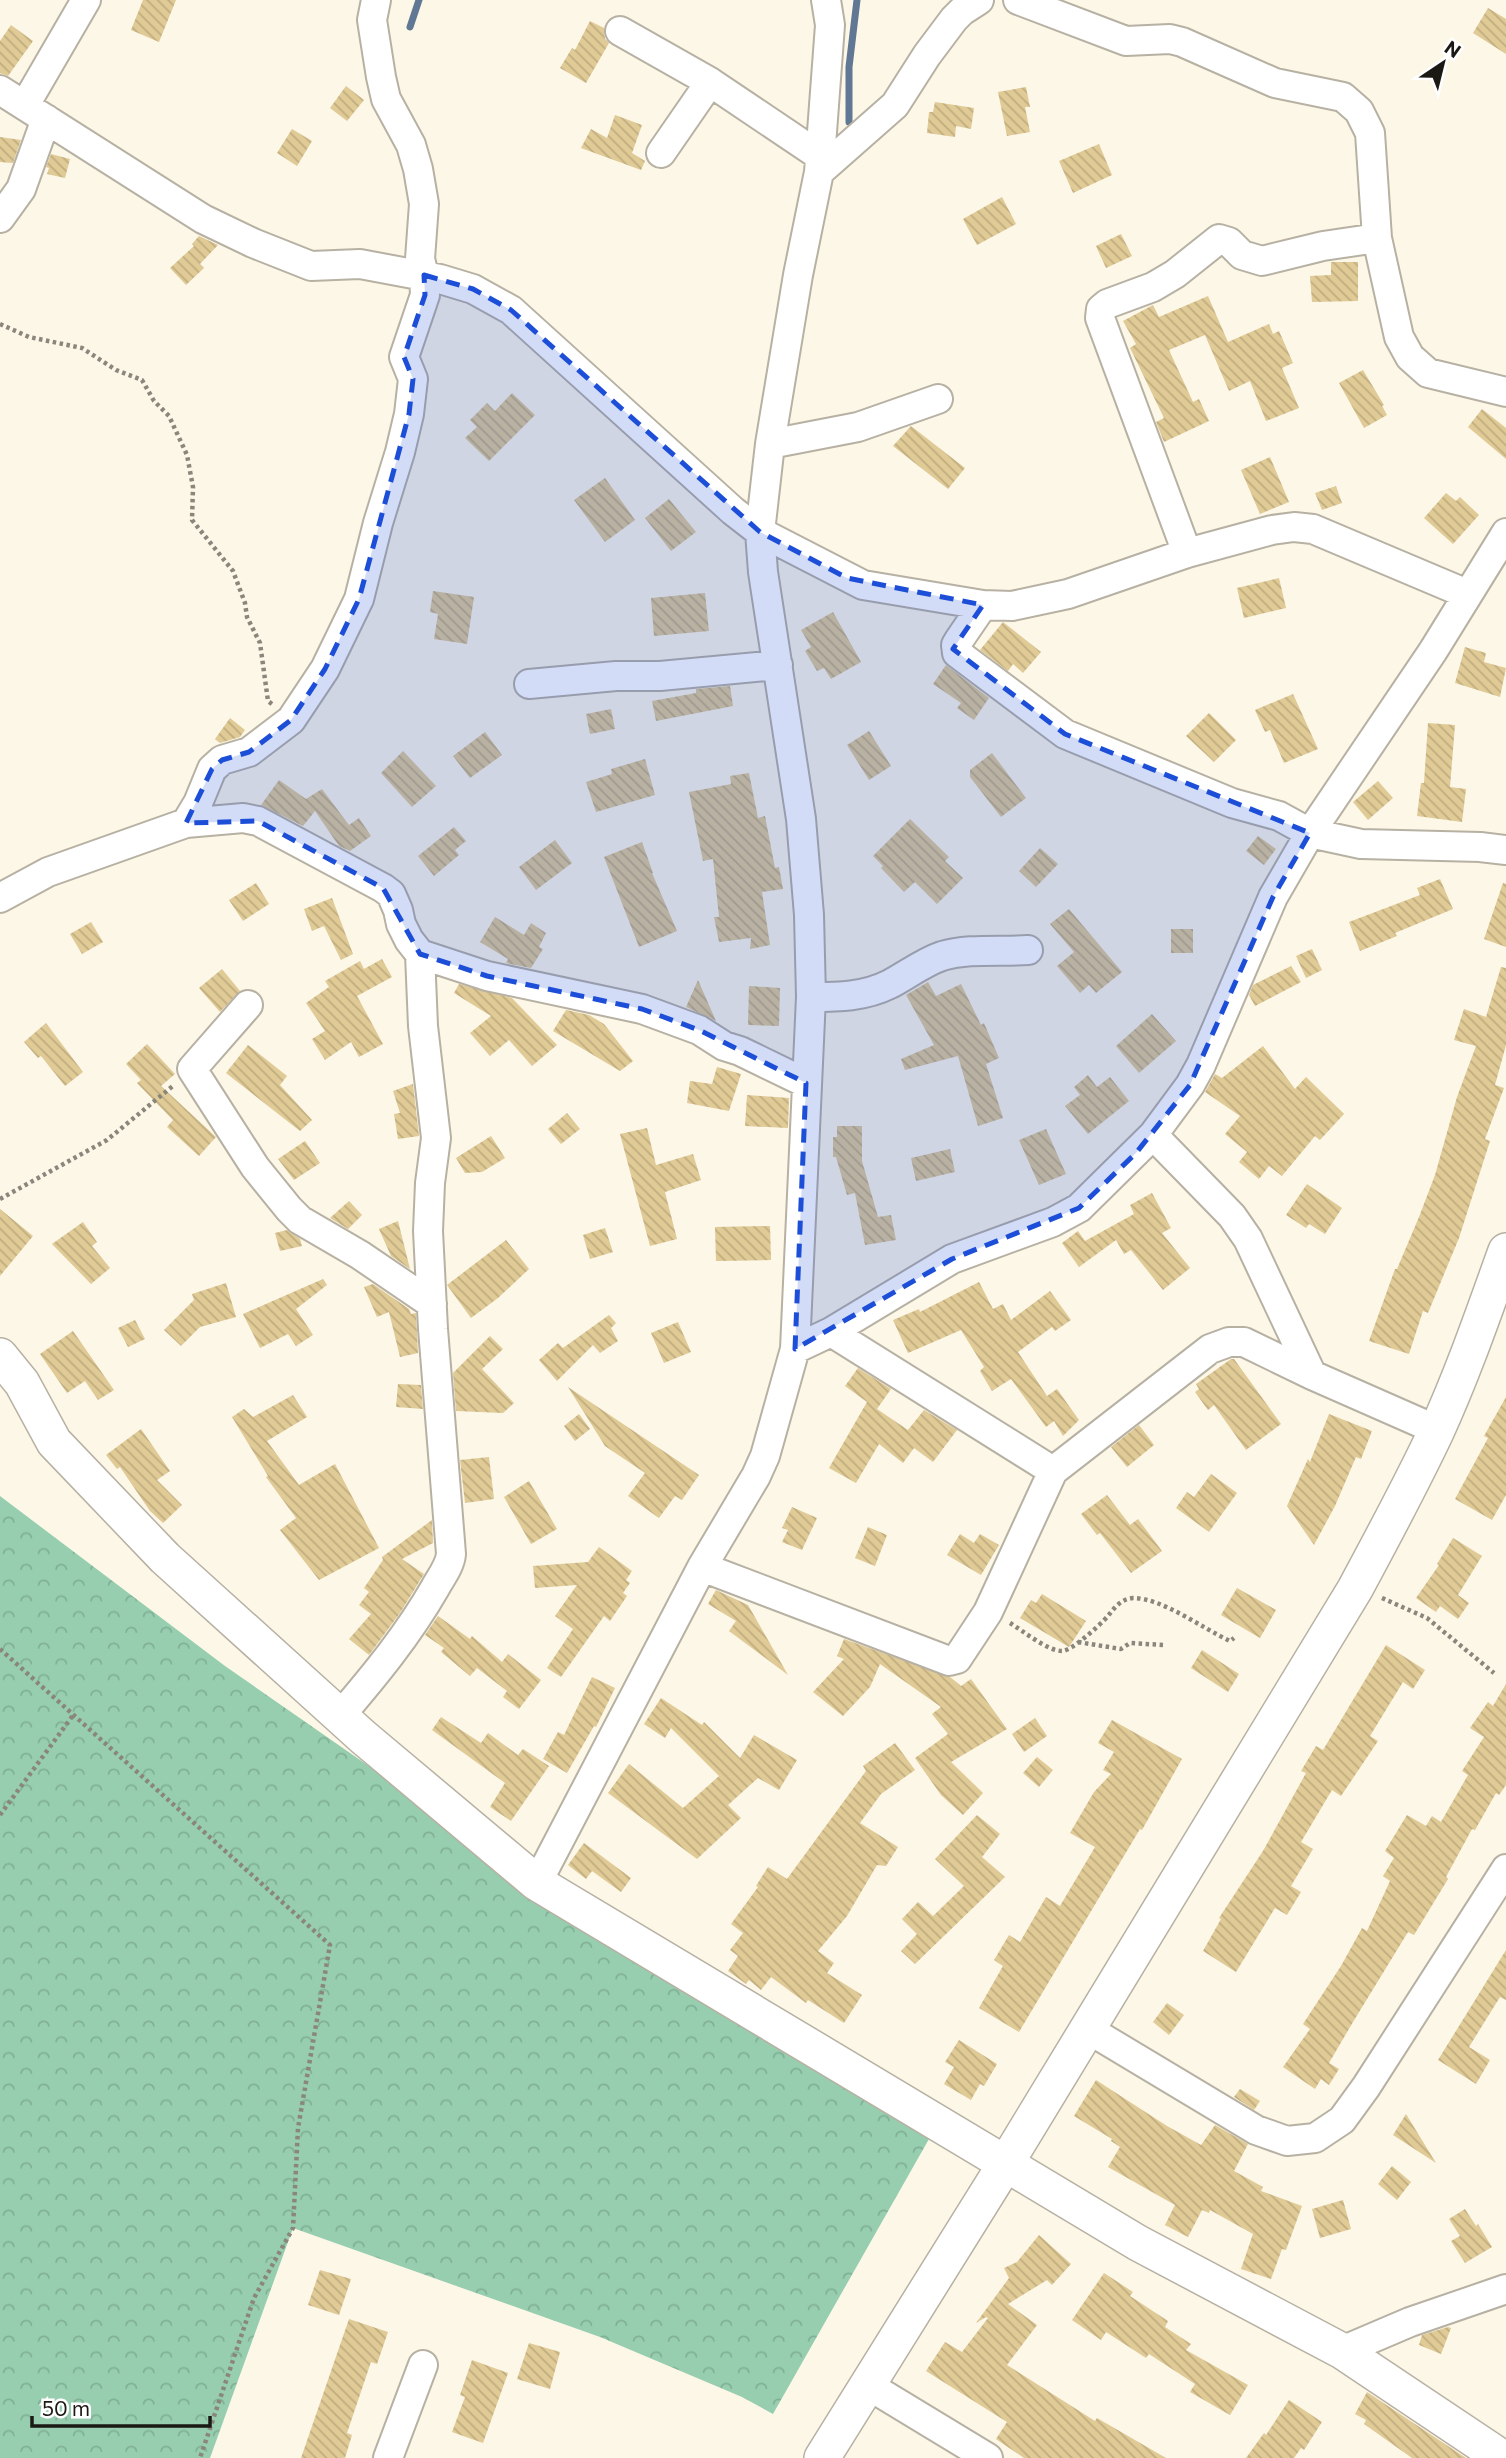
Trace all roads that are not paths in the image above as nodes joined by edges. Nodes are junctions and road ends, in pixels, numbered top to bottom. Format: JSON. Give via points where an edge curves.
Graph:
{"nodes":[{"id":1,"x":86,"y":0,"type":"edge"},
{"id":2,"x":376,"y":0,"type":"edge"},
{"id":3,"x":826,"y":0,"type":"edge"},
{"id":4,"x":979,"y":0,"type":"edge"},
{"id":5,"x":1018,"y":0,"type":"edge"},
{"id":6,"x":620,"y":31,"type":"dead end"},
{"id":7,"x":710,"y":82,"type":"junction"},
{"id":8,"x":0,"y":90,"type":"edge"},
{"id":9,"x":35,"y":112,"type":"junction"},
{"id":10,"x":661,"y":153,"type":"dead end"},
{"id":11,"x":820,"y":164,"type":"junction"},
{"id":12,"x":0,"y":218,"type":"edge"},
{"id":13,"x":1377,"y":238,"type":"junction"},
{"id":14,"x":424,"y":275,"type":"junction"},
{"id":15,"x":1506,"y":392,"type":"edge"},
{"id":16,"x":937,"y":399,"type":"dead end"},
{"id":17,"x":770,"y":444,"type":"junction"},
{"id":18,"x":760,"y":532,"type":"junction"},
{"id":19,"x":1506,"y":533,"type":"edge"},
{"id":20,"x":1187,"y":553,"type":"junction"},
{"id":21,"x":1467,"y":594,"type":"junction"},
{"id":22,"x":983,"y":605,"type":"junction"},
{"id":23,"x":778,"y":665,"type":"junction"},
{"id":24,"x":529,"y":684,"type":"dead end"},
{"id":25,"x":186,"y":823,"type":"junction"},
{"id":26,"x":1310,"y":832,"type":"junction"},
{"id":27,"x":1506,"y":850,"type":"edge"},
{"id":28,"x":0,"y":898,"type":"edge"},
{"id":29,"x":1028,"y":950,"type":"dead end"},
{"id":30,"x":421,"y":954,"type":"junction"},
{"id":31,"x":811,"y":997,"type":"junction"},
{"id":32,"x":248,"y":1005,"type":"dead end"},
{"id":33,"x":806,"y":1083,"type":"junction"},
{"id":34,"x":1153,"y":1135,"type":"junction"},
{"id":35,"x":1506,"y":1251,"type":"edge"},
{"id":36,"x":432,"y":1304,"type":"junction"},
{"id":37,"x":831,"y":1332,"type":"junction"},
{"id":38,"x":795,"y":1349,"type":"junction"},
{"id":39,"x":0,"y":1356,"type":"edge"},
{"id":40,"x":1312,"y":1375,"type":"junction"},
{"id":41,"x":1437,"y":1430,"type":"junction"},
{"id":42,"x":1053,"y":1471,"type":"junction"},
{"id":43,"x":702,"y":1567,"type":"junction"},
{"id":44,"x":340,"y":1716,"type":"junction"},
{"id":45,"x":1506,"y":1869,"type":"edge"},
{"id":46,"x":537,"y":1883,"type":"junction"},
{"id":47,"x":1086,"y":2028,"type":"junction"},
{"id":48,"x":1006,"y":2163,"type":"junction"},
{"id":49,"x":1506,"y":2289,"type":"edge"},
{"id":50,"x":1342,"y":2351,"type":"junction"},
{"id":51,"x":423,"y":2365,"type":"dead end"},
{"id":52,"x":866,"y":2384,"type":"junction"},
{"id":53,"x":388,"y":2458,"type":"edge"},
{"id":54,"x":822,"y":2458,"type":"edge"},
{"id":55,"x":988,"y":2458,"type":"edge"},
{"id":56,"x":1502,"y":2458,"type":"edge"}],
"edges":[{"from":1,"to":9,"type":"street"},
{"from":2,"to":14,"type":"street","via":[[372,20],[386,99],[411,145],[420,181]]},
{"from":3,"to":11,"type":"street","via":[[830,25]]},
{"from":4,"to":11,"type":"street","via":[[954,19],[895,105]]},
{"from":5,"to":13,"type":"street","via":[[1126,41],[1182,42],[1275,83],[1343,97],[1359,111],[1370,133]]},
{"from":6,"to":7,"type":"street"},
{"from":7,"to":10,"type":"street"},
{"from":7,"to":11,"type":"street"},
{"from":8,"to":9,"type":"street"},
{"from":9,"to":12,"type":"street","via":[[22,189]]},
{"from":9,"to":14,"type":"street","via":[[203,219],[253,243],[311,266],[360,264]]},
{"from":11,"to":17,"type":"street"},
{"from":13,"to":15,"type":"street","via":[[1399,337],[1410,357],[1428,373]]},
{"from":13,"to":20,"type":"street","via":[[1262,261],[1242,255],[1219,239],[1175,274],[1101,309],[1100,318]]},
{"from":14,"to":18,"type":"street","via":[[473,289],[511,310]]},
{"from":14,"to":25,"type":"street","via":[[425,295],[404,357],[413,379],[409,414],[359,599],[326,669],[292,720],[249,752],[222,760],[212,769]]},
{"from":16,"to":17,"type":"street","via":[[858,427]]},
{"from":17,"to":18,"type":"street"},
{"from":18,"to":22,"type":"street","via":[[863,585]]},
{"from":18,"to":23,"type":"street"},
{"from":19,"to":21,"type":"street"},
{"from":20,"to":21,"type":"street","via":[[1272,530],[1313,529]]},
{"from":20,"to":22,"type":"street","via":[[1068,594],[1012,606]]},
{"from":21,"to":26,"type":"street","via":[[1427,661]]},
{"from":22,"to":26,"type":"street","via":[[956,645],[957,653],[1065,734]]},
{"from":23,"to":24,"type":"street"},
{"from":23,"to":31,"type":"street","via":[[801,820]]},
{"from":25,"to":28,"type":"street","via":[[48,872]]},
{"from":25,"to":30,"type":"street","via":[[258,821],[383,888],[391,894],[408,940]]},
{"from":26,"to":27,"type":"street","via":[[1360,845]]},
{"from":26,"to":34,"type":"street","via":[[1273,897],[1201,1065]]},
{"from":29,"to":31,"type":"street","via":[[961,952],[858,995]]},
{"from":30,"to":33,"type":"street","via":[[487,976],[642,1009],[699,1030]]},
{"from":30,"to":36,"type":"street","via":[[423,1026],[436,1139],[428,1231]]},
{"from":31,"to":33,"type":"street"},
{"from":32,"to":36,"type":"street","via":[[192,1069],[272,1191],[295,1214]]},
{"from":33,"to":38,"type":"street"},
{"from":34,"to":37,"type":"street","via":[[1079,1208],[953,1259]]},
{"from":34,"to":40,"type":"street","via":[[1232,1216],[1248,1240]]},
{"from":35,"to":41,"type":"street"},
{"from":36,"to":44,"type":"street","via":[[450,1559],[391,1657]]},
{"from":37,"to":38,"type":"street"},
{"from":37,"to":42,"type":"street"},
{"from":38,"to":43,"type":"street","via":[[765,1457]]},
{"from":39,"to":44,"type":"street","via":[[22,1383],[54,1442],[165,1558]]},
{"from":40,"to":41,"type":"street"},
{"from":40,"to":42,"type":"street","via":[[1244,1342],[1228,1342],[1210,1349]]},
{"from":41,"to":47,"type":"street","via":[[1355,1589]]},
{"from":42,"to":43,"type":"street","via":[[988,1612],[957,1659],[949,1661]]},
{"from":43,"to":46,"type":"street"},
{"from":44,"to":46,"type":"street"},
{"from":45,"to":47,"type":"street","via":[[1366,2087],[1342,2120],[1315,2138],[1287,2141],[1256,2130]]},
{"from":46,"to":48,"type":"street"},
{"from":47,"to":48,"type":"street"},
{"from":48,"to":50,"type":"street","via":[[1176,2264]]},
{"from":48,"to":52,"type":"street"},
{"from":49,"to":50,"type":"street"},
{"from":50,"to":56,"type":"street"},
{"from":51,"to":53,"type":"street"},
{"from":52,"to":54,"type":"street"},
{"from":52,"to":55,"type":"street"}]}
